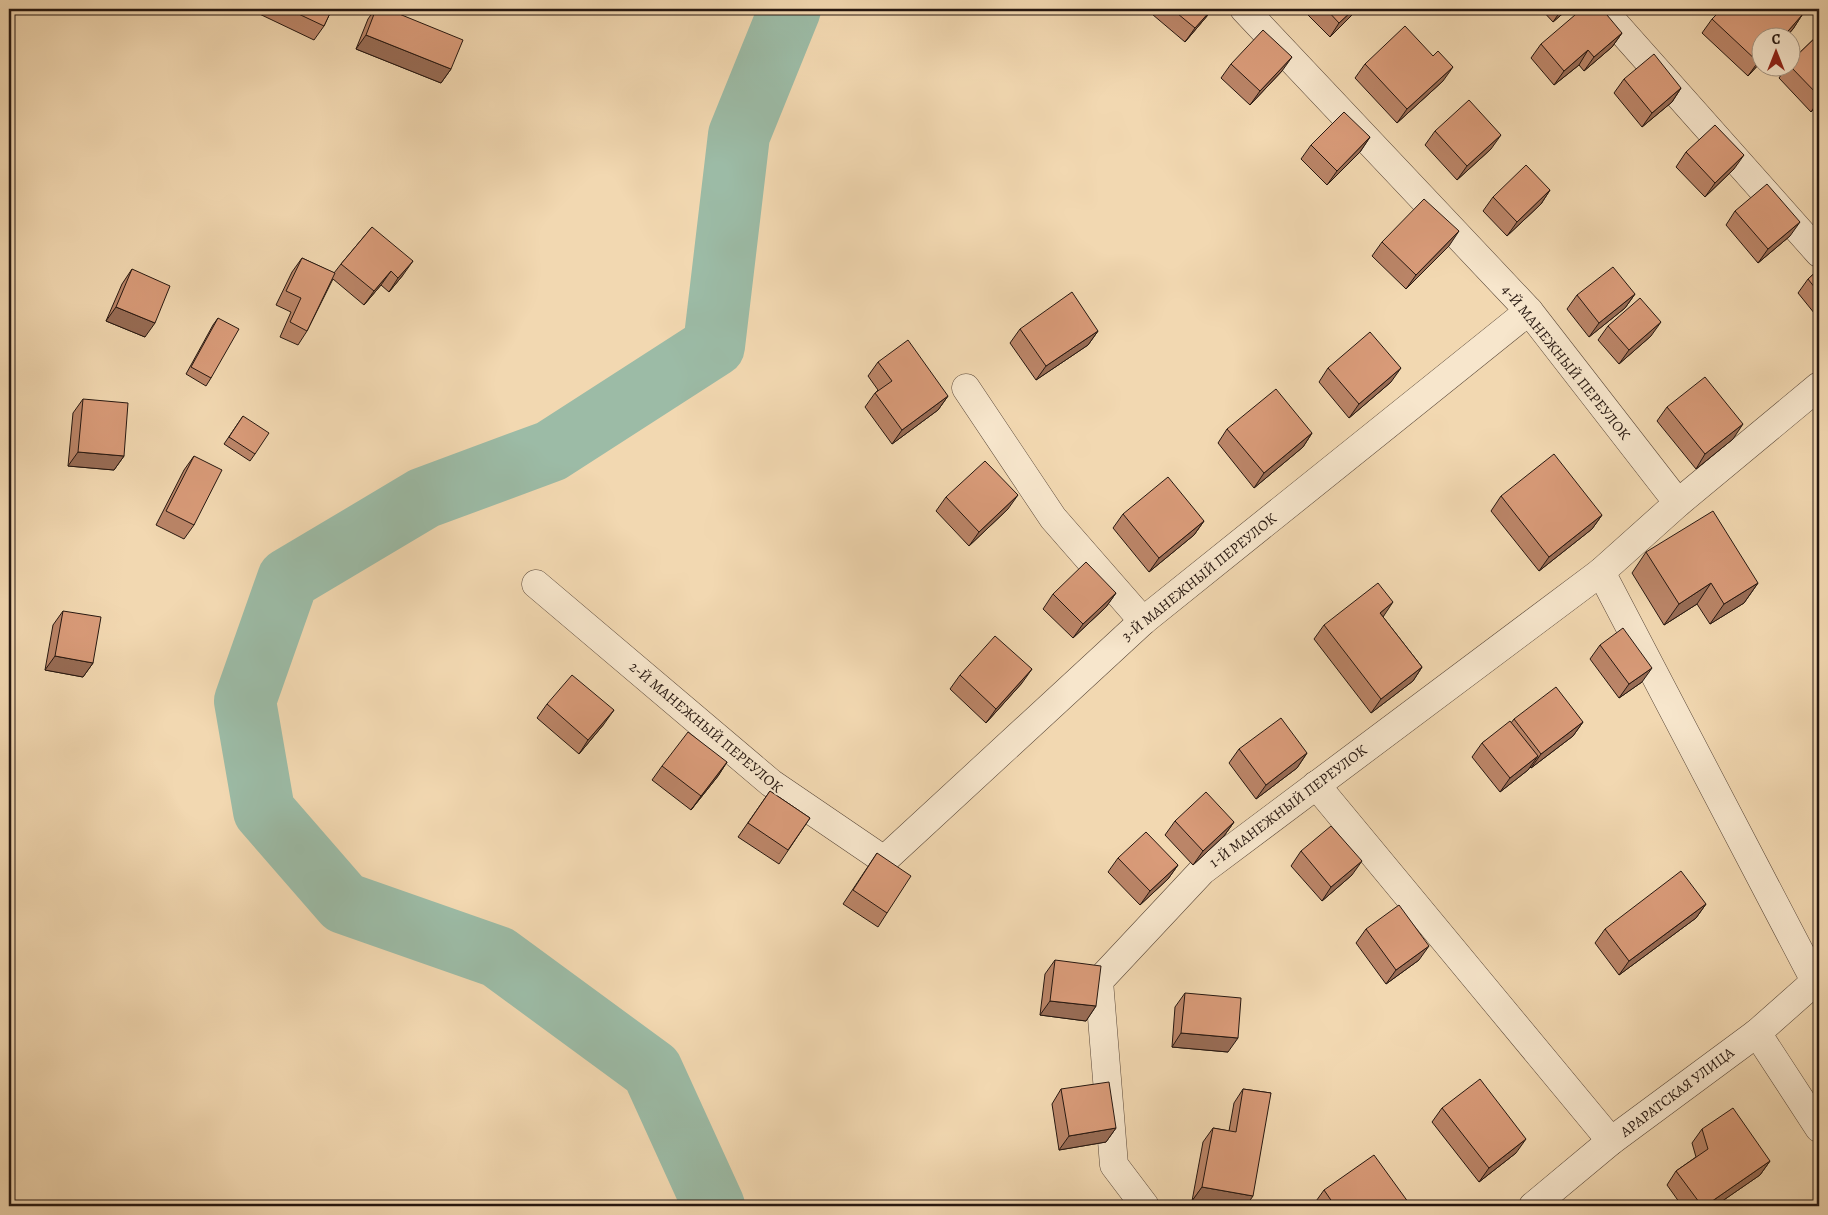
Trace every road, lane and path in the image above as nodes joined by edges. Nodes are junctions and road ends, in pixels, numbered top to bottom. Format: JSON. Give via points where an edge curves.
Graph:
{"nodes":[{"id":1,"x":1244,"y":9,"type":"edge"},
{"id":2,"x":1602,"y":9,"type":"edge"},
{"id":3,"x":1819,"y":253,"type":"edge"},
{"id":4,"x":1529,"y":311,"type":"junction"},
{"id":5,"x":1819,"y":386,"type":"edge"},
{"id":6,"x":966,"y":388,"type":"dead end"},
{"id":7,"x":1678,"y":502,"type":"junction"},
{"id":8,"x":1602,"y":572,"type":"junction"},
{"id":9,"x":536,"y":584,"type":"dead end"},
{"id":10,"x":1143,"y":621,"type":"junction"},
{"id":11,"x":1316,"y":785,"type":"junction"},
{"id":12,"x":884,"y":860,"type":"joint"},
{"id":13,"x":1817,"y":979,"type":"edge"},
{"id":14,"x":1757,"y":1033,"type":"junction"},
{"id":15,"x":1819,"y":1128,"type":"edge"},
{"id":16,"x":1611,"y":1141,"type":"junction"},
{"id":17,"x":1145,"y":1206,"type":"edge"},
{"id":18,"x":1533,"y":1206,"type":"edge"}],
"edges":[{"from":1,"to":4,"type":"street","name":"4-Й МАНЕЖНЫЙ ПЕРЕУЛОК"},
{"from":2,"to":3,"type":"street"},
{"from":4,"to":7,"type":"street","name":"4-Й МАНЕЖНЫЙ ПЕРЕУЛОК"},
{"from":4,"to":10,"type":"street","name":"3-Й МАНЕЖНЫЙ ПЕРЕУЛОК"},
{"from":5,"to":7,"type":"street","name":"1-Й МАНЕЖНЫЙ ПЕРЕУЛОК"},
{"from":6,"to":10,"type":"street","via":[[1053,518]]},
{"from":7,"to":8,"type":"street","name":"1-Й МАНЕЖНЫЙ ПЕРЕУЛОК"},
{"from":8,"to":11,"type":"street","name":"1-Й МАНЕЖНЫЙ ПЕРЕУЛОК"},
{"from":8,"to":13,"type":"street"},
{"from":9,"to":12,"type":"street","name":"2-Й МАНЕЖНЫЙ ПЕРЕУЛОК","via":[[771,783]]},
{"from":10,"to":12,"type":"street","name":"3-Й МАНЕЖНЫЙ ПЕРЕУЛОК"},
{"from":11,"to":16,"type":"street"},
{"from":11,"to":17,"type":"street","name":"1-Й МАНЕЖНЫЙ ПЕРЕУЛОК","via":[[1202,871],[1099,981],[1114,1165]]},
{"from":13,"to":14,"type":"street","name":"АРАРАТСКАЯ УЛИЦА"},
{"from":14,"to":15,"type":"street"},
{"from":14,"to":16,"type":"street","name":"АРАРАТСКАЯ УЛИЦА"},
{"from":16,"to":18,"type":"street","name":"АРАРАТСКАЯ УЛИЦА"}]}
